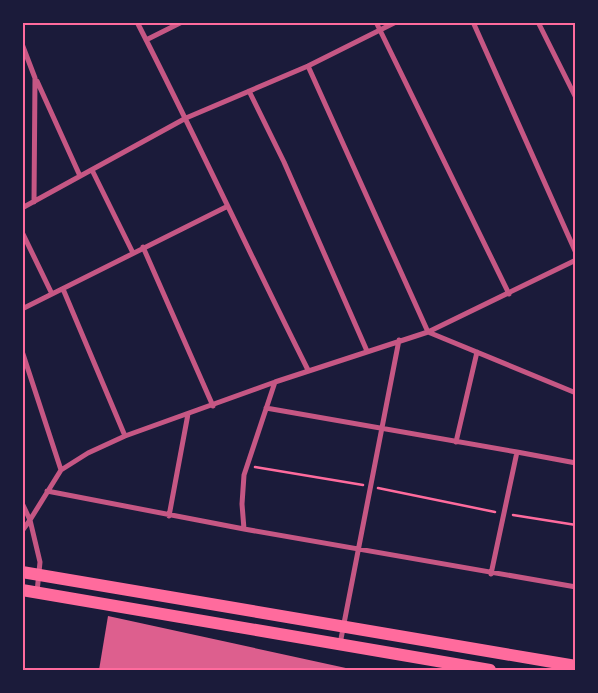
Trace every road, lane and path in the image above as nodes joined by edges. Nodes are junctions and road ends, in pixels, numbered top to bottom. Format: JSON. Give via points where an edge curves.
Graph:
{"nodes":[{"id":1,"x":137,"y":22,"type":"edge"},
{"id":2,"x":182,"y":22,"type":"edge"},
{"id":3,"x":376,"y":22,"type":"edge"},
{"id":4,"x":396,"y":22,"type":"edge"},
{"id":5,"x":473,"y":22,"type":"edge"},
{"id":6,"x":538,"y":22,"type":"edge"},
{"id":7,"x":381,"y":31,"type":"junction"},
{"id":8,"x":146,"y":40,"type":"junction"},
{"id":9,"x":22,"y":44,"type":"edge"},
{"id":10,"x":25,"y":57,"type":"edge"},
{"id":11,"x":308,"y":66,"type":"junction"},
{"id":12,"x":35,"y":78,"type":"junction"},
{"id":13,"x":249,"y":91,"type":"junction"},
{"id":14,"x":576,"y":98,"type":"edge"},
{"id":15,"x":186,"y":118,"type":"junction"},
{"id":16,"x":92,"y":170,"type":"junction"},
{"id":17,"x":80,"y":176,"type":"junction"},
{"id":18,"x":34,"y":202,"type":"junction"},
{"id":19,"x":226,"y":207,"type":"junction"},
{"id":20,"x":22,"y":208,"type":"edge"},
{"id":21,"x":22,"y":232,"type":"edge"},
{"id":22,"x":143,"y":247,"type":"junction"},
{"id":23,"x":133,"y":253,"type":"junction"},
{"id":24,"x":576,"y":253,"type":"edge"},
{"id":25,"x":576,"y":260,"type":"edge"},
{"id":26,"x":63,"y":289,"type":"junction"},
{"id":27,"x":52,"y":294,"type":"junction"},
{"id":28,"x":509,"y":294,"type":"junction"},
{"id":29,"x":22,"y":309,"type":"edge"},
{"id":30,"x":428,"y":332,"type":"junction"},
{"id":31,"x":399,"y":340,"type":"junction"},
{"id":32,"x":22,"y":351,"type":"edge"},
{"id":33,"x":367,"y":351,"type":"junction"},
{"id":34,"x":477,"y":352,"type":"junction"},
{"id":35,"x":308,"y":370,"type":"junction"},
{"id":36,"x":275,"y":382,"type":"junction"},
{"id":37,"x":576,"y":392,"type":"edge"},
{"id":38,"x":214,"y":406,"type":"junction"},
{"id":39,"x":266,"y":408,"type":"junction"},
{"id":40,"x":188,"y":414,"type":"junction"},
{"id":41,"x":381,"y":429,"type":"junction"},
{"id":42,"x":126,"y":436,"type":"junction"},
{"id":43,"x":456,"y":442,"type":"junction"},
{"id":44,"x":517,"y":452,"type":"junction"},
{"id":45,"x":576,"y":463,"type":"edge"},
{"id":46,"x":247,"y":465,"type":"junction"},
{"id":47,"x":61,"y":470,"type":"junction"},
{"id":48,"x":370,"y":487,"type":"junction"},
{"id":49,"x":47,"y":491,"type":"junction"},
{"id":50,"x":22,"y":503,"type":"edge"},
{"id":51,"x":504,"y":514,"type":"junction"},
{"id":52,"x":169,"y":516,"type":"junction"},
{"id":53,"x":30,"y":520,"type":"junction"},
{"id":54,"x":576,"y":525,"type":"edge"},
{"id":55,"x":244,"y":529,"type":"junction"},
{"id":56,"x":22,"y":531,"type":"edge"},
{"id":57,"x":358,"y":550,"type":"junction"},
{"id":58,"x":22,"y":572,"type":"edge"},
{"id":59,"x":491,"y":574,"type":"junction"},
{"id":60,"x":40,"y":575,"type":"junction"},
{"id":61,"x":576,"y":586,"type":"edge"},
{"id":62,"x":22,"y":590,"type":"edge"},
{"id":63,"x":37,"y":592,"type":"junction"},
{"id":64,"x":343,"y":626,"type":"junction"},
{"id":65,"x":340,"y":644,"type":"junction"},
{"id":66,"x":576,"y":666,"type":"edge"},
{"id":67,"x":490,"y":670,"type":"edge"}],
"edges":[{"from":1,"to":8,"type":"street"},
{"from":2,"to":8,"type":"street"},
{"from":3,"to":7,"type":"street"},
{"from":4,"to":7,"type":"street"},
{"from":5,"to":24,"type":"street"},
{"from":6,"to":14,"type":"street"},
{"from":7,"to":11,"type":"street"},
{"from":7,"to":28,"type":"street"},
{"from":8,"to":15,"type":"street"},
{"from":9,"to":10,"type":"street"},
{"from":10,"to":12,"type":"street"},
{"from":11,"to":13,"type":"street"},
{"from":11,"to":30,"type":"street"},
{"from":12,"to":17,"type":"street"},
{"from":12,"to":18,"type":"street"},
{"from":13,"to":15,"type":"street"},
{"from":13,"to":33,"type":"street","via":[[284,162]]},
{"from":15,"to":16,"type":"street"},
{"from":15,"to":19,"type":"street"},
{"from":16,"to":17,"type":"street"},
{"from":16,"to":23,"type":"street"},
{"from":17,"to":18,"type":"street"},
{"from":18,"to":20,"type":"street"},
{"from":19,"to":22,"type":"street"},
{"from":19,"to":35,"type":"street"},
{"from":21,"to":27,"type":"street"},
{"from":22,"to":23,"type":"street"},
{"from":22,"to":38,"type":"street"},
{"from":23,"to":26,"type":"street"},
{"from":25,"to":28,"type":"street"},
{"from":26,"to":27,"type":"street"},
{"from":26,"to":42,"type":"street"},
{"from":27,"to":29,"type":"street"},
{"from":28,"to":30,"type":"street"},
{"from":30,"to":31,"type":"street"},
{"from":30,"to":34,"type":"street"},
{"from":31,"to":33,"type":"street"},
{"from":31,"to":41,"type":"street"},
{"from":32,"to":47,"type":"street"},
{"from":33,"to":35,"type":"street"},
{"from":34,"to":37,"type":"street"},
{"from":34,"to":43,"type":"street"},
{"from":35,"to":36,"type":"street"},
{"from":36,"to":38,"type":"street"},
{"from":36,"to":39,"type":"street"},
{"from":38,"to":40,"type":"street"},
{"from":39,"to":41,"type":"street"},
{"from":39,"to":46,"type":"street"},
{"from":40,"to":42,"type":"street"},
{"from":40,"to":52,"type":"street"},
{"from":41,"to":43,"type":"street"},
{"from":41,"to":48,"type":"street"},
{"from":42,"to":47,"type":"street","via":[[88,452]]},
{"from":43,"to":44,"type":"street"},
{"from":44,"to":45,"type":"street"},
{"from":44,"to":51,"type":"street"},
{"from":46,"to":48,"type":"path"},
{"from":46,"to":55,"type":"street","via":[[242,504]]},
{"from":47,"to":49,"type":"street"},
{"from":48,"to":51,"type":"path"},
{"from":48,"to":57,"type":"street"},
{"from":49,"to":52,"type":"street"},
{"from":49,"to":53,"type":"street"},
{"from":50,"to":53,"type":"street"},
{"from":51,"to":54,"type":"path"},
{"from":51,"to":59,"type":"street"},
{"from":52,"to":55,"type":"street"},
{"from":53,"to":56,"type":"street"},
{"from":53,"to":60,"type":"street"},
{"from":55,"to":57,"type":"street"},
{"from":57,"to":59,"type":"street"},
{"from":57,"to":64,"type":"street"},
{"from":58,"to":60,"type":"highway"},
{"from":59,"to":61,"type":"street"},
{"from":60,"to":63,"type":"street"},
{"from":60,"to":64,"type":"highway"},
{"from":62,"to":63,"type":"highway"},
{"from":63,"to":65,"type":"highway"},
{"from":64,"to":65,"type":"street"},
{"from":64,"to":66,"type":"highway"},
{"from":65,"to":67,"type":"highway"}]}
